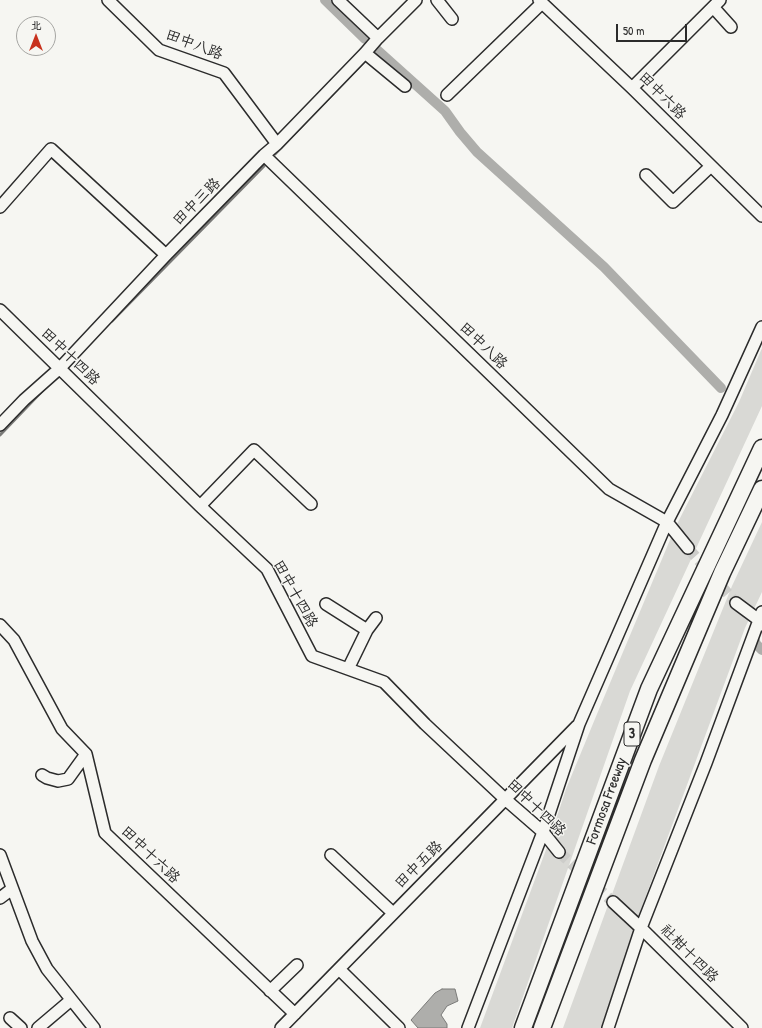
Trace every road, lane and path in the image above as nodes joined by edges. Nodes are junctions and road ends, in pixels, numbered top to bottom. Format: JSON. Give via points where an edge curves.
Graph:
{"nodes":[{"id":1,"x":108,"y":0,"type":"edge"},
{"id":2,"x":338,"y":0,"type":"edge"},
{"id":3,"x":416,"y":0,"type":"edge"},
{"id":4,"x":437,"y":0,"type":"edge"},
{"id":5,"x":541,"y":2,"type":"edge"},
{"id":6,"x":716,"y":4,"type":"edge"},
{"id":7,"x":452,"y":19,"type":"dead end"},
{"id":8,"x":731,"y":27,"type":"dead end"},
{"id":9,"x":378,"y":38,"type":"junction"},
{"id":10,"x":365,"y":53,"type":"junction"},
{"id":11,"x":405,"y":86,"type":"dead end"},
{"id":12,"x":632,"y":88,"type":"junction"},
{"id":13,"x":448,"y":95,"type":"dead end"},
{"id":14,"x":277,"y":144,"type":"junction"},
{"id":15,"x":264,"y":155,"type":"junction"},
{"id":16,"x":711,"y":166,"type":"junction"},
{"id":17,"x":646,"y":175,"type":"dead end"},
{"id":18,"x":0,"y":207,"type":"edge"},
{"id":19,"x":762,"y":216,"type":"edge"},
{"id":20,"x":166,"y":255,"type":"junction"},
{"id":21,"x":0,"y":310,"type":"edge"},
{"id":22,"x":762,"y":327,"type":"edge"},
{"id":23,"x":60,"y":368,"type":"junction"},
{"id":24,"x":0,"y":425,"type":"edge"},
{"id":25,"x":762,"y":448,"type":"edge"},
{"id":26,"x":762,"y":489,"type":"edge"},
{"id":27,"x":311,"y":504,"type":"dead end"},
{"id":28,"x":200,"y":506,"type":"junction"},
{"id":29,"x":667,"y":522,"type":"junction"},
{"id":30,"x":688,"y":548,"type":"tunnel mouth"},
{"id":31,"x":736,"y":603,"type":"tunnel mouth"},
{"id":32,"x":326,"y":604,"type":"dead end"},
{"id":33,"x":376,"y":618,"type":"dead end"},
{"id":34,"x":761,"y":619,"type":"edge"},
{"id":35,"x":0,"y":625,"type":"edge"},
{"id":36,"x":367,"y":630,"type":"junction"},
{"id":37,"x":348,"y":669,"type":"junction"},
{"id":38,"x":579,"y":724,"type":"junction"},
{"id":39,"x":86,"y":754,"type":"junction"},
{"id":40,"x":42,"y":775,"type":"dead end"},
{"id":41,"x":505,"y":799,"type":"junction"},
{"id":42,"x":543,"y":832,"type":"junction"},
{"id":43,"x":560,"y":852,"type":"tunnel mouth"},
{"id":44,"x":0,"y":855,"type":"edge"},
{"id":45,"x":331,"y":855,"type":"dead end"},
{"id":46,"x":12,"y":889,"type":"junction"},
{"id":47,"x":0,"y":898,"type":"edge"},
{"id":48,"x":613,"y":902,"type":"tunnel mouth"},
{"id":49,"x":393,"y":913,"type":"junction"},
{"id":50,"x":641,"y":928,"type":"junction"},
{"id":51,"x":297,"y":965,"type":"dead end"},
{"id":52,"x":339,"y":969,"type":"junction"},
{"id":53,"x":270,"y":991,"type":"junction"},
{"id":54,"x":71,"y":1000,"type":"junction"},
{"id":55,"x":295,"y":1014,"type":"junction"},
{"id":56,"x":10,"y":1018,"type":"dead end"},
{"id":57,"x":22,"y":1028,"type":"edge"},
{"id":58,"x":38,"y":1028,"type":"edge"},
{"id":59,"x":94,"y":1028,"type":"edge"},
{"id":60,"x":281,"y":1028,"type":"edge"},
{"id":61,"x":400,"y":1028,"type":"edge"},
{"id":62,"x":468,"y":1028,"type":"edge"},
{"id":63,"x":523,"y":1028,"type":"edge"},
{"id":64,"x":542,"y":1028,"type":"edge"},
{"id":65,"x":608,"y":1028,"type":"edge"},
{"id":66,"x":742,"y":1028,"type":"edge"}],
"edges":[{"from":1,"to":14,"type":"street","name":"田中八路","via":[[159,50],[224,73]]},
{"from":2,"to":9,"type":"street"},
{"from":3,"to":9,"type":"street","name":"田中三路"},
{"from":4,"to":7,"type":"street"},
{"from":5,"to":12,"type":"street","name":"田中六路"},
{"from":5,"to":13,"type":"street"},
{"from":6,"to":8,"type":"street"},
{"from":6,"to":12,"type":"street"},
{"from":9,"to":10,"type":"street","name":"田中三路"},
{"from":10,"to":11,"type":"street"},
{"from":10,"to":14,"type":"street","name":"田中三路"},
{"from":12,"to":16,"type":"street","name":"田中六路"},
{"from":14,"to":15,"type":"street","name":"田中三路"},
{"from":15,"to":20,"type":"street","name":"田中三路"},
{"from":15,"to":29,"type":"street","name":"田中八路","via":[[609,489]]},
{"from":16,"to":17,"type":"street","via":[[673,202]]},
{"from":16,"to":19,"type":"street","name":"田中六路"},
{"from":18,"to":20,"type":"street","via":[[51,149]]},
{"from":20,"to":23,"type":"street","name":"田中三路"},
{"from":21,"to":23,"type":"street","name":"田中十四路"},
{"from":22,"to":29,"type":"street","via":[[722,415]]},
{"from":23,"to":24,"type":"street","name":"田中三路"},
{"from":23,"to":28,"type":"street","name":"田中十四路"},
{"from":25,"to":63,"type":"highway","name":"Formosa Freeway","number":"3","via":[[649,689]]},
{"from":26,"to":64,"type":"highway","name":"Formosa Freeway","number":"3","via":[[722,574],[644,760]]},
{"from":27,"to":28,"type":"street","via":[[254,450]]},
{"from":28,"to":37,"type":"street","name":"田中十四路","via":[[267,569],[312,656]]},
{"from":29,"to":30,"type":"street","name":"田中八路"},
{"from":29,"to":38,"type":"street"},
{"from":31,"to":34,"type":"street"},
{"from":32,"to":36,"type":"street"},
{"from":33,"to":36,"type":"street"},
{"from":34,"to":50,"type":"street"},
{"from":35,"to":39,"type":"street","via":[[14,640],[62,729]]},
{"from":36,"to":37,"type":"street"},
{"from":37,"to":41,"type":"street","name":"田中十四路","via":[[384,682]]},
{"from":38,"to":41,"type":"street","name":"田中五路"},
{"from":38,"to":42,"type":"street"},
{"from":39,"to":40,"type":"street","via":[[68,779],[58,781]]},
{"from":39,"to":53,"type":"street","name":"田中十六路","via":[[105,833]]},
{"from":41,"to":42,"type":"street","name":"田中十四路"},
{"from":41,"to":49,"type":"street","name":"田中五路"},
{"from":42,"to":43,"type":"street","name":"田中十四路"},
{"from":42,"to":62,"type":"street"},
{"from":44,"to":46,"type":"street"},
{"from":45,"to":49,"type":"street"},
{"from":46,"to":47,"type":"street"},
{"from":46,"to":54,"type":"street","via":[[32,941],[47,969]]},
{"from":48,"to":50,"type":"street","name":"社柑十四路"},
{"from":49,"to":52,"type":"street","name":"田中五路"},
{"from":50,"to":65,"type":"street"},
{"from":50,"to":66,"type":"street","name":"社柑十四路"},
{"from":51,"to":53,"type":"street"},
{"from":52,"to":55,"type":"street","name":"田中五路"},
{"from":52,"to":61,"type":"street"},
{"from":53,"to":55,"type":"street","name":"田中十六路"},
{"from":54,"to":58,"type":"street"},
{"from":54,"to":59,"type":"street"},
{"from":55,"to":60,"type":"street","name":"田中五路"},
{"from":56,"to":57,"type":"street"}]}
